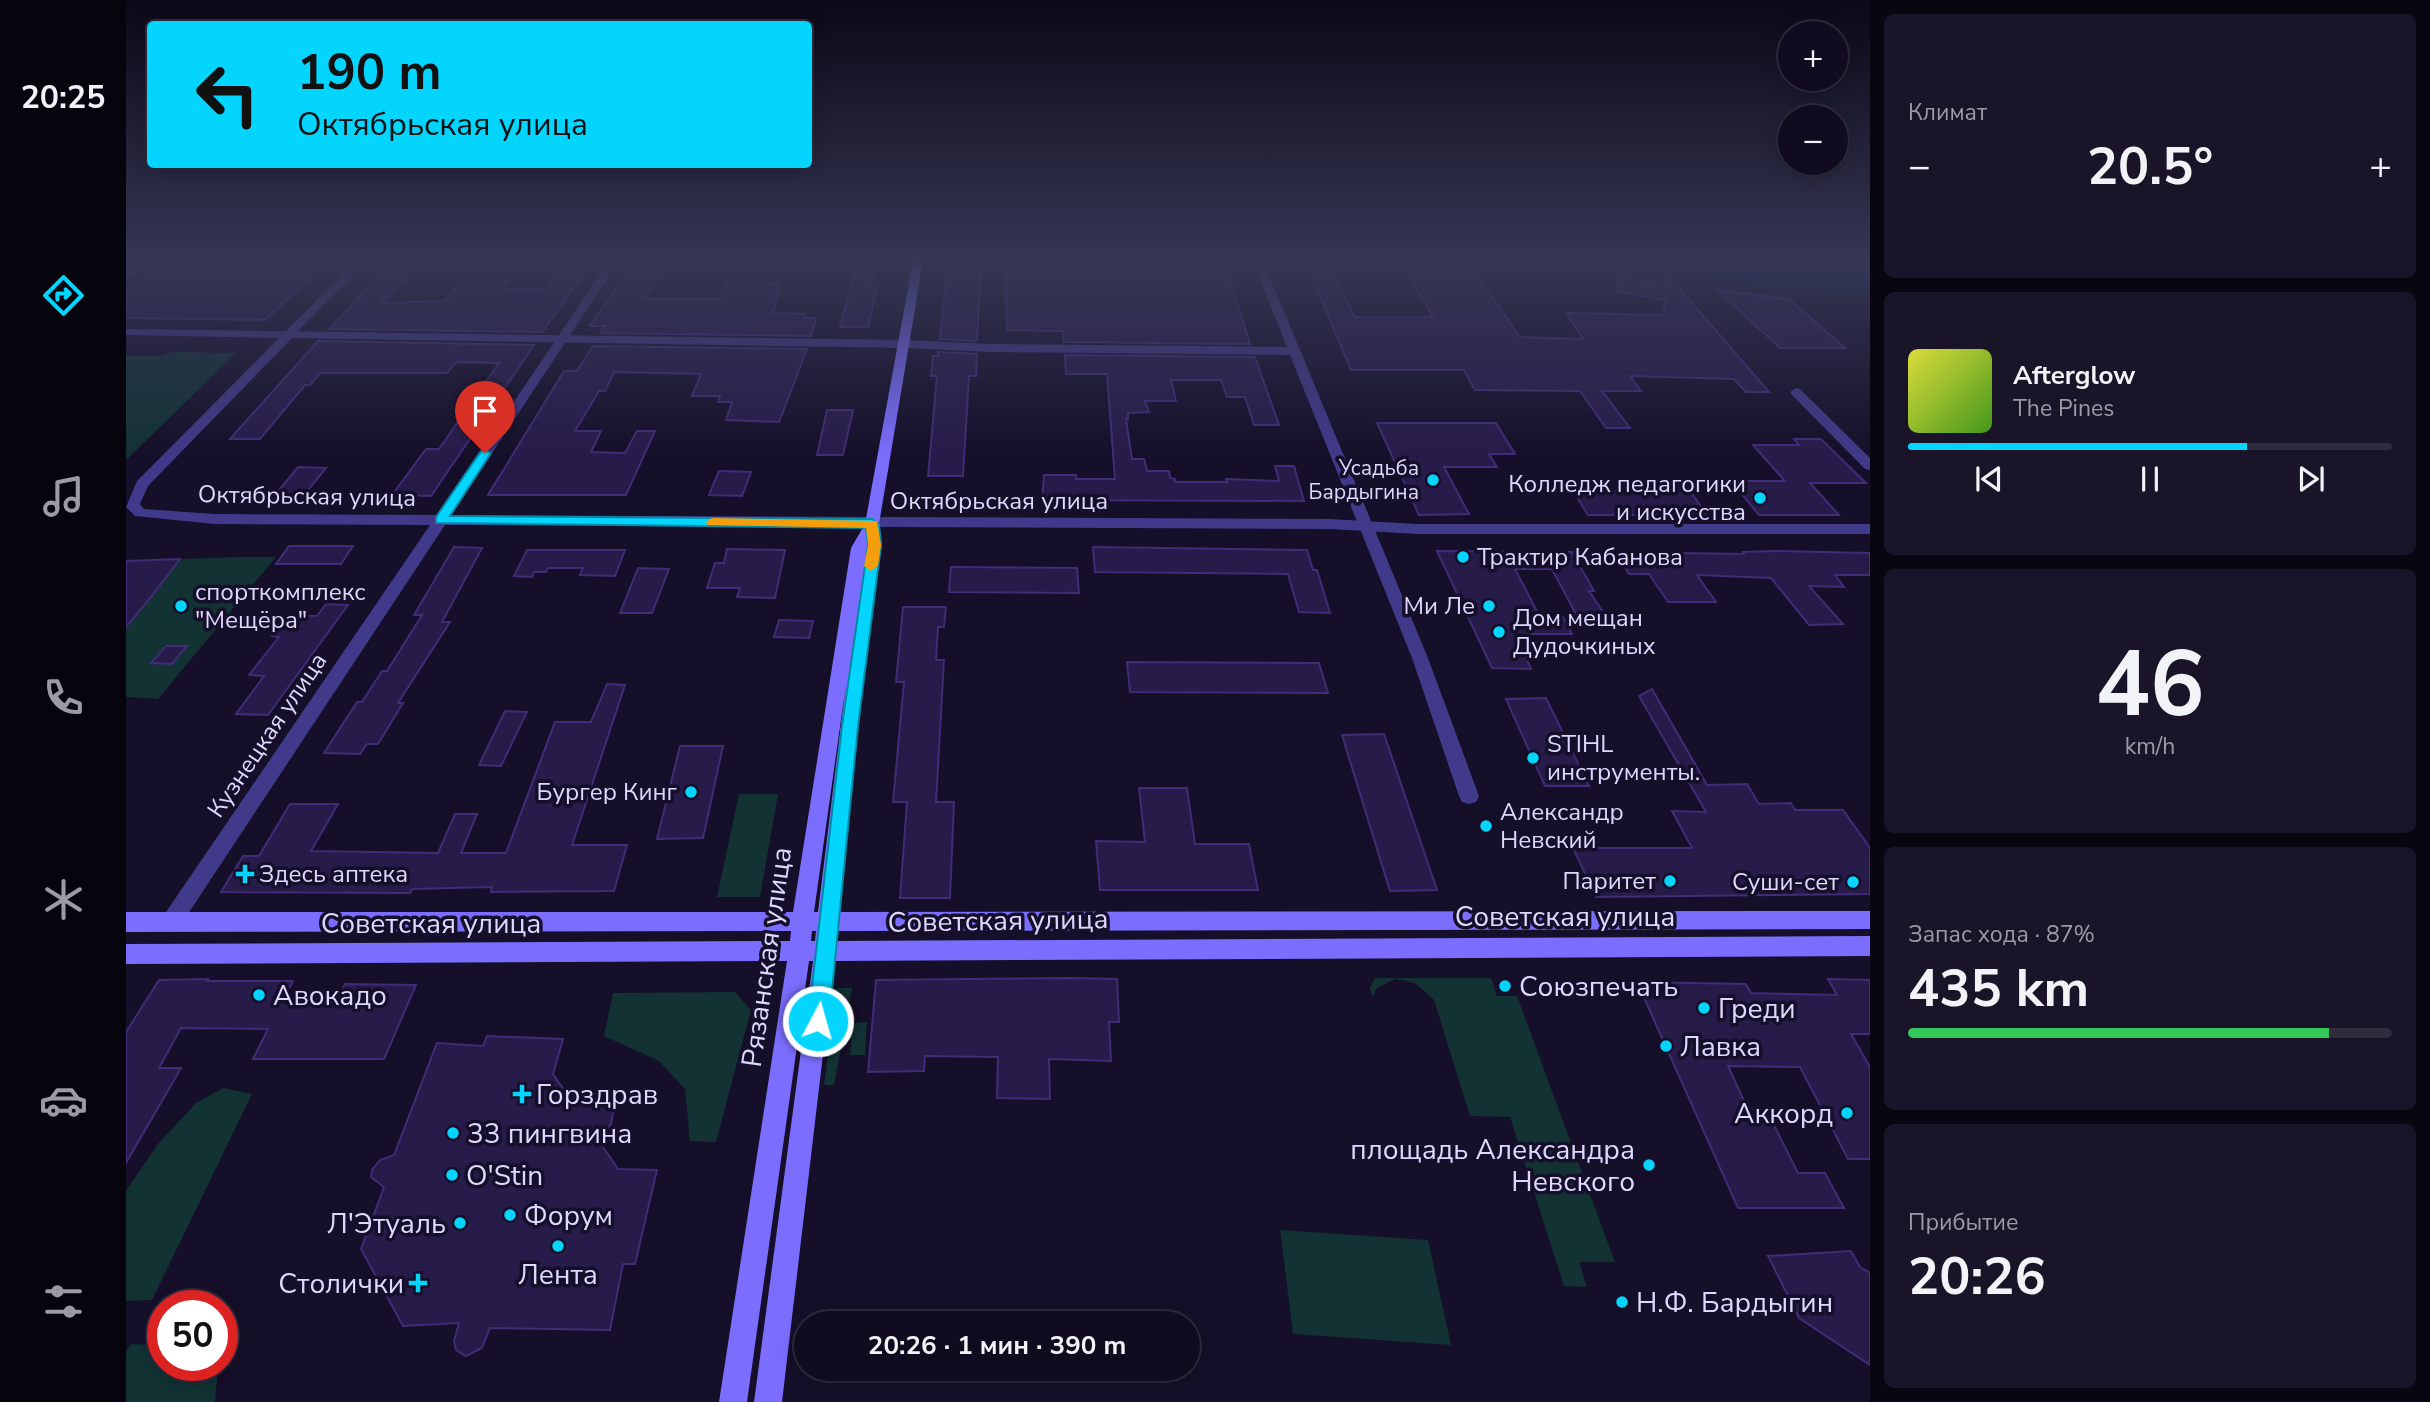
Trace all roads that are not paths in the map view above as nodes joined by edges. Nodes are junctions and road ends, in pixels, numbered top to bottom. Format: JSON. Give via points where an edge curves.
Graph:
{"nodes":[{"id":1,"x":297,"y":326,"type":"edge"},
{"id":2,"x":569,"y":326,"type":"edge"},
{"id":3,"x":908,"y":326,"type":"edge"},
{"id":4,"x":1283,"y":326,"type":"edge"},
{"id":5,"x":126,"y":332,"type":"edge"},
{"id":6,"x":290,"y":333,"type":"junction"},
{"id":7,"x":562,"y":337,"type":"junction"},
{"id":8,"x":905,"y":344,"type":"junction"},
{"id":9,"x":1293,"y":351,"type":"junction"},
{"id":10,"x":1796,"y":392,"type":"dead end"},
{"id":11,"x":1870,"y":466,"type":"edge"},
{"id":12,"x":440,"y":520,"type":"junction"},
{"id":13,"x":872,"y":524,"type":"junction"},
{"id":14,"x":1367,"y":526,"type":"junction"},
{"id":15,"x":1870,"y":528,"type":"edge"},
{"id":16,"x":1469,"y":796,"type":"dead end"},
{"id":17,"x":1870,"y":920,"type":"edge"},
{"id":18,"x":126,"y":922,"type":"edge"},
{"id":19,"x":171,"y":922,"type":"junction"},
{"id":20,"x":803,"y":924,"type":"junction"},
{"id":21,"x":828,"y":924,"type":"junction"},
{"id":22,"x":1870,"y":946,"type":"edge"},
{"id":23,"x":799,"y":952,"type":"junction"},
{"id":24,"x":826,"y":952,"type":"junction"},
{"id":25,"x":126,"y":954,"type":"edge"},
{"id":26,"x":733,"y":1402,"type":"edge"},
{"id":27,"x":768,"y":1402,"type":"edge"}],
"edges":[{"from":1,"to":6,"type":"street"},
{"from":2,"to":7,"type":"street","name":"Кузнецкая улица"},
{"from":3,"to":8,"type":"main road","name":"Рязанская улица"},
{"from":4,"to":9,"type":"street"},
{"from":5,"to":6,"type":"street"},
{"from":6,"to":7,"type":"street"},
{"from":6,"to":12,"type":"street","name":"Октябрьская улица","via":[[142,484],[132,506],[140,513],[166,517]]},
{"from":7,"to":8,"type":"street"},
{"from":7,"to":12,"type":"street","name":"Кузнецкая улица"},
{"from":8,"to":9,"type":"street"},
{"from":8,"to":13,"type":"main road","name":"Рязанская улица"},
{"from":9,"to":14,"type":"street"},
{"from":10,"to":11,"type":"street"},
{"from":12,"to":13,"type":"street","name":"Октябрьская улица"},
{"from":12,"to":19,"type":"street","name":"Кузнецкая улица"},
{"from":13,"to":14,"type":"street","name":"Октябрьская улица"},
{"from":13,"to":20,"type":"main road","name":"Рязанская улица","via":[[859,548]]},
{"from":13,"to":21,"type":"main road","name":"Рязанская улица","via":[[874,545]]},
{"from":14,"to":15,"type":"street","name":"Октябрьская улица"},
{"from":14,"to":16,"type":"street"},
{"from":17,"to":21,"type":"main road","name":"Советская улица"},
{"from":18,"to":19,"type":"main road","name":"Советская улица"},
{"from":19,"to":20,"type":"main road","name":"Советская улица"},
{"from":20,"to":21,"type":"main road","name":"Советская улица"},
{"from":20,"to":23,"type":"main road","name":"Рязанская улица"},
{"from":21,"to":24,"type":"main road","name":"Рязанская улица"},
{"from":22,"to":24,"type":"main road","name":"Советская улица"},
{"from":23,"to":24,"type":"main road","name":"Советская улица"},
{"from":23,"to":25,"type":"main road","name":"Советская улица"},
{"from":23,"to":26,"type":"main road","name":"Рязанская улица"},
{"from":24,"to":27,"type":"main road","name":"Рязанская улица"}]}
